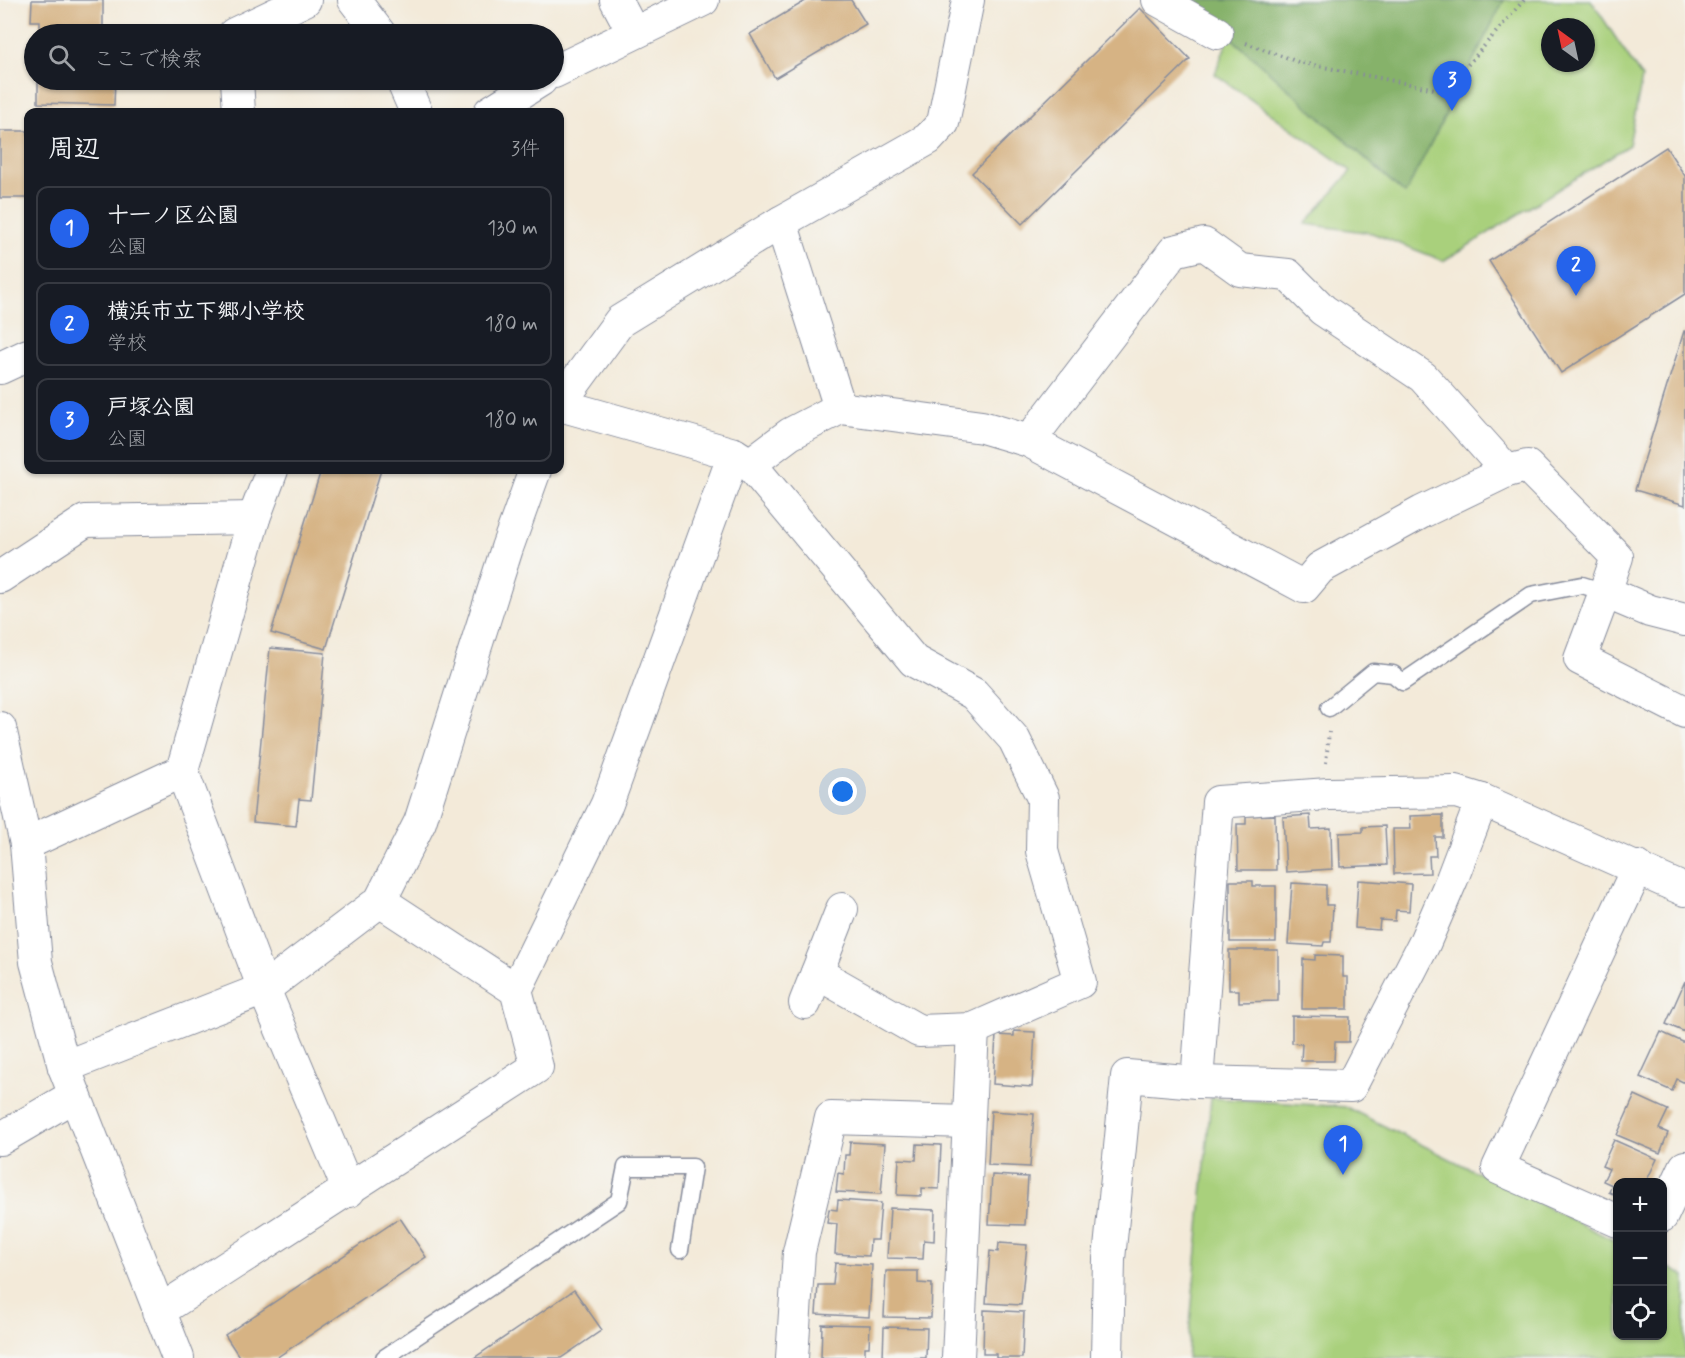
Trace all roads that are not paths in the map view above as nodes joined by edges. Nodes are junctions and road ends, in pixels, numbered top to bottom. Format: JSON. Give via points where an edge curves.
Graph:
{"nodes":[{"id":1,"x":305,"y":0,"type":"edge"},
{"id":2,"x":354,"y":0,"type":"edge"},
{"id":3,"x":616,"y":0,"type":"edge"},
{"id":4,"x":703,"y":0,"type":"edge"},
{"id":5,"x":968,"y":0,"type":"edge"},
{"id":6,"x":1158,"y":0,"type":"edge"},
{"id":7,"x":255,"y":24,"type":"edge"},
{"id":8,"x":372,"y":24,"type":"edge"},
{"id":9,"x":633,"y":32,"type":"junction"},
{"id":10,"x":1217,"y":33,"type":"road end"},
{"id":11,"x":564,"y":67,"type":"edge"},
{"id":12,"x":238,"y":90,"type":"edge"},
{"id":13,"x":406,"y":90,"type":"edge"},
{"id":14,"x":525,"y":90,"type":"edge"},
{"id":15,"x":239,"y":108,"type":"edge"},
{"id":16,"x":414,"y":108,"type":"edge"},
{"id":17,"x":496,"y":108,"type":"edge"},
{"id":18,"x":782,"y":222,"type":"junction"},
{"id":19,"x":24,"y":357,"type":"edge"},
{"id":20,"x":0,"y":368,"type":"edge"},
{"id":21,"x":564,"y":398,"type":"edge"},
{"id":22,"x":564,"y":405,"type":"edge"},
{"id":23,"x":840,"y":408,"type":"junction"},
{"id":24,"x":1029,"y":441,"type":"junction"},
{"id":25,"x":742,"y":459,"type":"junction"},
{"id":26,"x":1507,"y":471,"type":"junction"},
{"id":27,"x":270,"y":474,"type":"edge"},
{"id":28,"x":534,"y":474,"type":"edge"},
{"id":29,"x":254,"y":518,"type":"junction"},
{"id":30,"x":0,"y":576,"type":"edge"},
{"id":31,"x":1605,"y":592,"type":"junction"},
{"id":32,"x":1685,"y":620,"type":"edge"},
{"id":33,"x":1329,"y":708,"type":"dead end"},
{"id":34,"x":1685,"y":712,"type":"edge"},
{"id":35,"x":0,"y":728,"type":"edge"},
{"id":36,"x":182,"y":771,"type":"junction"},
{"id":37,"x":1482,"y":800,"type":"junction"},
{"id":38,"x":26,"y":844,"type":"junction"},
{"id":39,"x":1638,"y":867,"type":"junction"},
{"id":40,"x":1685,"y":890,"type":"edge"},
{"id":41,"x":380,"y":901,"type":"junction"},
{"id":42,"x":842,"y":909,"type":"dead end"},
{"id":43,"x":817,"y":973,"type":"junction"},
{"id":44,"x":264,"y":989,"type":"junction"},
{"id":45,"x":516,"y":990,"type":"junction"},
{"id":46,"x":805,"y":1003,"type":"dead end"},
{"id":47,"x":973,"y":1029,"type":"junction"},
{"id":48,"x":70,"y":1081,"type":"junction"},
{"id":49,"x":1197,"y":1082,"type":"junction"},
{"id":50,"x":968,"y":1122,"type":"junction"},
{"id":51,"x":0,"y":1139,"type":"edge"},
{"id":52,"x":1685,"y":1167,"type":"edge"},
{"id":53,"x":349,"y":1191,"type":"junction"},
{"id":54,"x":1667,"y":1205,"type":"edge"},
{"id":55,"x":1613,"y":1219,"type":"edge"},
{"id":56,"x":680,"y":1250,"type":"dead end"},
{"id":57,"x":158,"y":1312,"type":"junction"},
{"id":58,"x":178,"y":1358,"type":"edge"},
{"id":59,"x":384,"y":1358,"type":"edge"},
{"id":60,"x":792,"y":1358,"type":"edge"},
{"id":61,"x":958,"y":1358,"type":"edge"},
{"id":62,"x":1107,"y":1358,"type":"edge"}],
"edges":[{"from":1,"to":7,"type":"street"},
{"from":2,"to":8,"type":"street"},
{"from":3,"to":9,"type":"street"},
{"from":4,"to":9,"type":"street"},
{"from":5,"to":18,"type":"street","via":[[944,123],[927,139]]},
{"from":6,"to":10,"type":"street"},
{"from":9,"to":11,"type":"street"},
{"from":12,"to":15,"type":"street"},
{"from":13,"to":16,"type":"street"},
{"from":14,"to":17,"type":"street"},
{"from":18,"to":21,"type":"street","via":[[620,321]]},
{"from":18,"to":23,"type":"street"},
{"from":19,"to":20,"type":"street"},
{"from":22,"to":25,"type":"street"},
{"from":23,"to":24,"type":"street","via":[[982,427]]},
{"from":23,"to":25,"type":"street"},
{"from":24,"to":26,"type":"street","via":[[1304,587],[1320,568]]},
{"from":24,"to":26,"type":"street","via":[[1174,251],[1204,244],[1240,270],[1288,275],[1323,310],[1423,376]]},
{"from":25,"to":45,"type":"street","via":[[608,804]]},
{"from":25,"to":47,"type":"street","via":[[914,661],[974,694],[1014,739],[1043,798],[1042,851],[1080,982]]},
{"from":26,"to":31,"type":"street","via":[[1527,466],[1612,549],[1617,557]]},
{"from":27,"to":29,"type":"street"},
{"from":28,"to":41,"type":"street","via":[[420,822]]},
{"from":29,"to":30,"type":"street","via":[[85,521]]},
{"from":29,"to":36,"type":"street"},
{"from":31,"to":32,"type":"street","via":[[1650,611]]},
{"from":31,"to":33,"type":"lane","via":[[1582,585],[1531,595],[1403,682],[1393,674],[1373,672]]},
{"from":31,"to":34,"type":"street","via":[[1580,659]]},
{"from":35,"to":38,"type":"street"},
{"from":36,"to":38,"type":"street"},
{"from":36,"to":44,"type":"street"},
{"from":37,"to":39,"type":"street"},
{"from":37,"to":49,"type":"street","via":[[1424,944],[1351,1086]]},
{"from":37,"to":49,"type":"street","via":[[1456,792],[1328,794],[1218,802]]},
{"from":38,"to":48,"type":"street","via":[[36,962]]},
{"from":39,"to":40,"type":"street"},
{"from":39,"to":55,"type":"street","via":[[1498,1168]]},
{"from":41,"to":44,"type":"street"},
{"from":41,"to":45,"type":"street"},
{"from":42,"to":43,"type":"street"},
{"from":43,"to":46,"type":"street"},
{"from":43,"to":47,"type":"street","via":[[919,1031]]},
{"from":44,"to":48,"type":"street"},
{"from":44,"to":53,"type":"street"},
{"from":45,"to":53,"type":"street","via":[[537,1067]]},
{"from":47,"to":50,"type":"street"},
{"from":48,"to":51,"type":"street"},
{"from":48,"to":57,"type":"street"},
{"from":49,"to":62,"type":"street","via":[[1127,1076],[1109,1259]]},
{"from":50,"to":60,"type":"street","via":[[831,1118],[799,1252]]},
{"from":50,"to":61,"type":"street"},
{"from":52,"to":54,"type":"street"},
{"from":53,"to":57,"type":"street"},
{"from":56,"to":59,"type":"lane","via":[[693,1167],[626,1167],[619,1201]]},
{"from":57,"to":58,"type":"street"}]}
